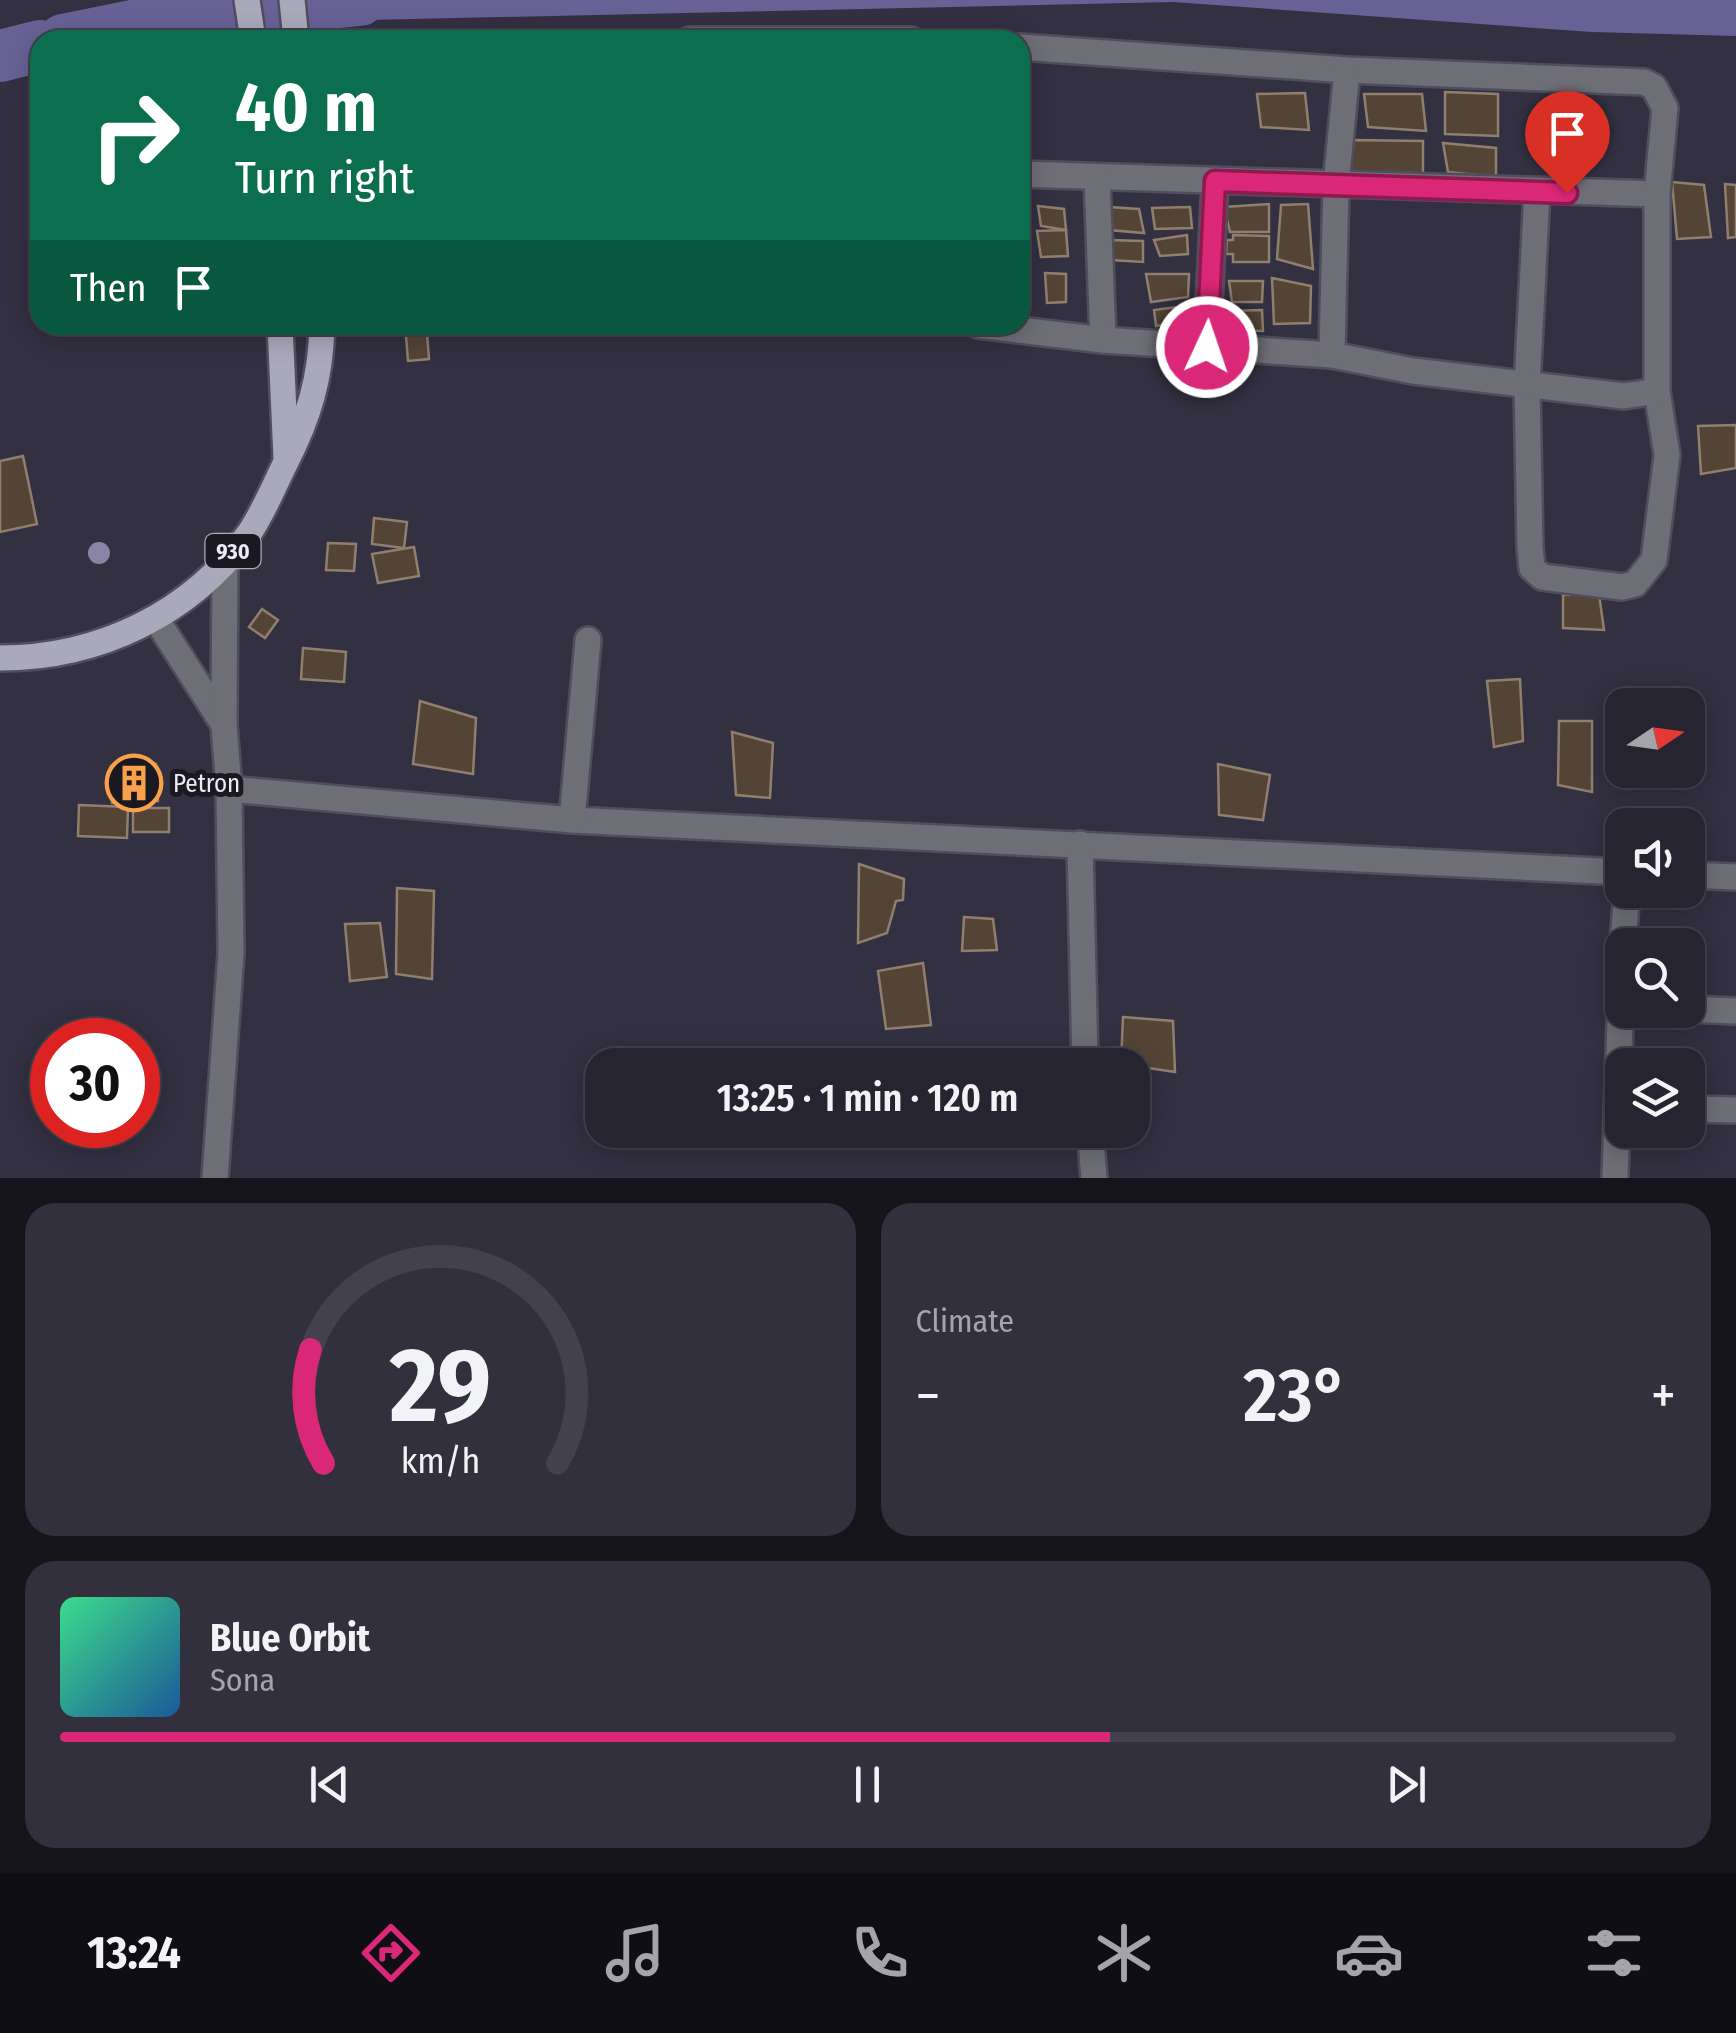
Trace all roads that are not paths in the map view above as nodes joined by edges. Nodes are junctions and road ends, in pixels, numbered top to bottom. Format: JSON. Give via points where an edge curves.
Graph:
{"nodes":[{"id":1,"x":247,"y":0,"type":"edge"},
{"id":2,"x":292,"y":0,"type":"edge"},
{"id":3,"x":251,"y":30,"type":"edge"},
{"id":4,"x":295,"y":30,"type":"edge"},
{"id":5,"x":1030,"y":47,"type":"edge"},
{"id":6,"x":1347,"y":70,"type":"junction"},
{"id":7,"x":1030,"y":174,"type":"edge"},
{"id":8,"x":1097,"y":177,"type":"junction"},
{"id":9,"x":1215,"y":181,"type":"junction"},
{"id":10,"x":1336,"y":184,"type":"junction"},
{"id":11,"x":1537,"y":192,"type":"junction"},
{"id":12,"x":1657,"y":194,"type":"junction"},
{"id":13,"x":1030,"y":331,"type":"edge"},
{"id":14,"x":280,"y":335,"type":"edge"},
{"id":15,"x":321,"y":335,"type":"edge"},
{"id":16,"x":1104,"y":340,"type":"junction"},
{"id":17,"x":1207,"y":347,"type":"junction"},
{"id":18,"x":1332,"y":355,"type":"junction"},
{"id":19,"x":1528,"y":386,"type":"junction"},
{"id":20,"x":1657,"y":391,"type":"junction"},
{"id":21,"x":285,"y":464,"type":"junction"},
{"id":22,"x":225,"y":560,"type":"junction"},
{"id":23,"x":156,"y":619,"type":"junction"},
{"id":24,"x":588,"y":640,"type":"dead end"},
{"id":25,"x":0,"y":658,"type":"edge"},
{"id":26,"x":224,"y":725,"type":"junction"},
{"id":27,"x":230,"y":789,"type":"junction"},
{"id":28,"x":572,"y":820,"type":"junction"},
{"id":29,"x":1080,"y":844,"type":"junction"},
{"id":30,"x":1605,"y":871,"type":"edge"},
{"id":31,"x":1705,"y":875,"type":"edge"},
{"id":32,"x":1736,"y":876,"type":"edge"},
{"id":33,"x":1705,"y":1010,"type":"edge"},
{"id":34,"x":1736,"y":1011,"type":"edge"},
{"id":35,"x":1085,"y":1048,"type":"edge"},
{"id":36,"x":1705,"y":1109,"type":"edge"},
{"id":37,"x":1736,"y":1110,"type":"edge"},
{"id":38,"x":1092,"y":1148,"type":"edge"},
{"id":39,"x":1617,"y":1148,"type":"edge"},
{"id":40,"x":215,"y":1178,"type":"edge"},
{"id":41,"x":1094,"y":1178,"type":"edge"},
{"id":42,"x":1615,"y":1178,"type":"edge"}],
"edges":[{"from":1,"to":3,"type":"main road"},
{"from":2,"to":4,"type":"main road"},
{"from":5,"to":6,"type":"street"},
{"from":6,"to":10,"type":"street"},
{"from":6,"to":12,"type":"street","via":[[1644,82],[1664,108]]},
{"from":7,"to":8,"type":"street"},
{"from":8,"to":9,"type":"street"},
{"from":8,"to":16,"type":"street"},
{"from":9,"to":10,"type":"street"},
{"from":9,"to":17,"type":"street"},
{"from":10,"to":11,"type":"street"},
{"from":10,"to":18,"type":"street"},
{"from":11,"to":12,"type":"street"},
{"from":11,"to":19,"type":"street"},
{"from":12,"to":20,"type":"street"},
{"from":13,"to":16,"type":"street"},
{"from":14,"to":21,"type":"main road","number":"930"},
{"from":15,"to":21,"type":"main road","number":"930","via":[[314,402]]},
{"from":16,"to":17,"type":"street"},
{"from":17,"to":18,"type":"street"},
{"from":18,"to":19,"type":"street"},
{"from":19,"to":20,"type":"street","via":[[1624,396]]},
{"from":19,"to":20,"type":"street","via":[[1532,568],[1559,582],[1622,587],[1636,584],[1654,560],[1668,455]]},
{"from":21,"to":22,"type":"main road","number":"930","via":[[250,532]]},
{"from":22,"to":23,"type":"main road","number":"930"},
{"from":22,"to":26,"type":"street"},
{"from":23,"to":25,"type":"main road","number":"930","via":[[62,655]]},
{"from":23,"to":26,"type":"street"},
{"from":24,"to":28,"type":"street"},
{"from":26,"to":27,"type":"street"},
{"from":27,"to":28,"type":"street"},
{"from":27,"to":40,"type":"street","via":[[231,953]]},
{"from":28,"to":29,"type":"street"},
{"from":29,"to":30,"type":"street"},
{"from":29,"to":35,"type":"street"},
{"from":31,"to":32,"type":"street"},
{"from":33,"to":34,"type":"street"},
{"from":36,"to":37,"type":"street"},
{"from":38,"to":41,"type":"street"},
{"from":39,"to":42,"type":"street"}]}
